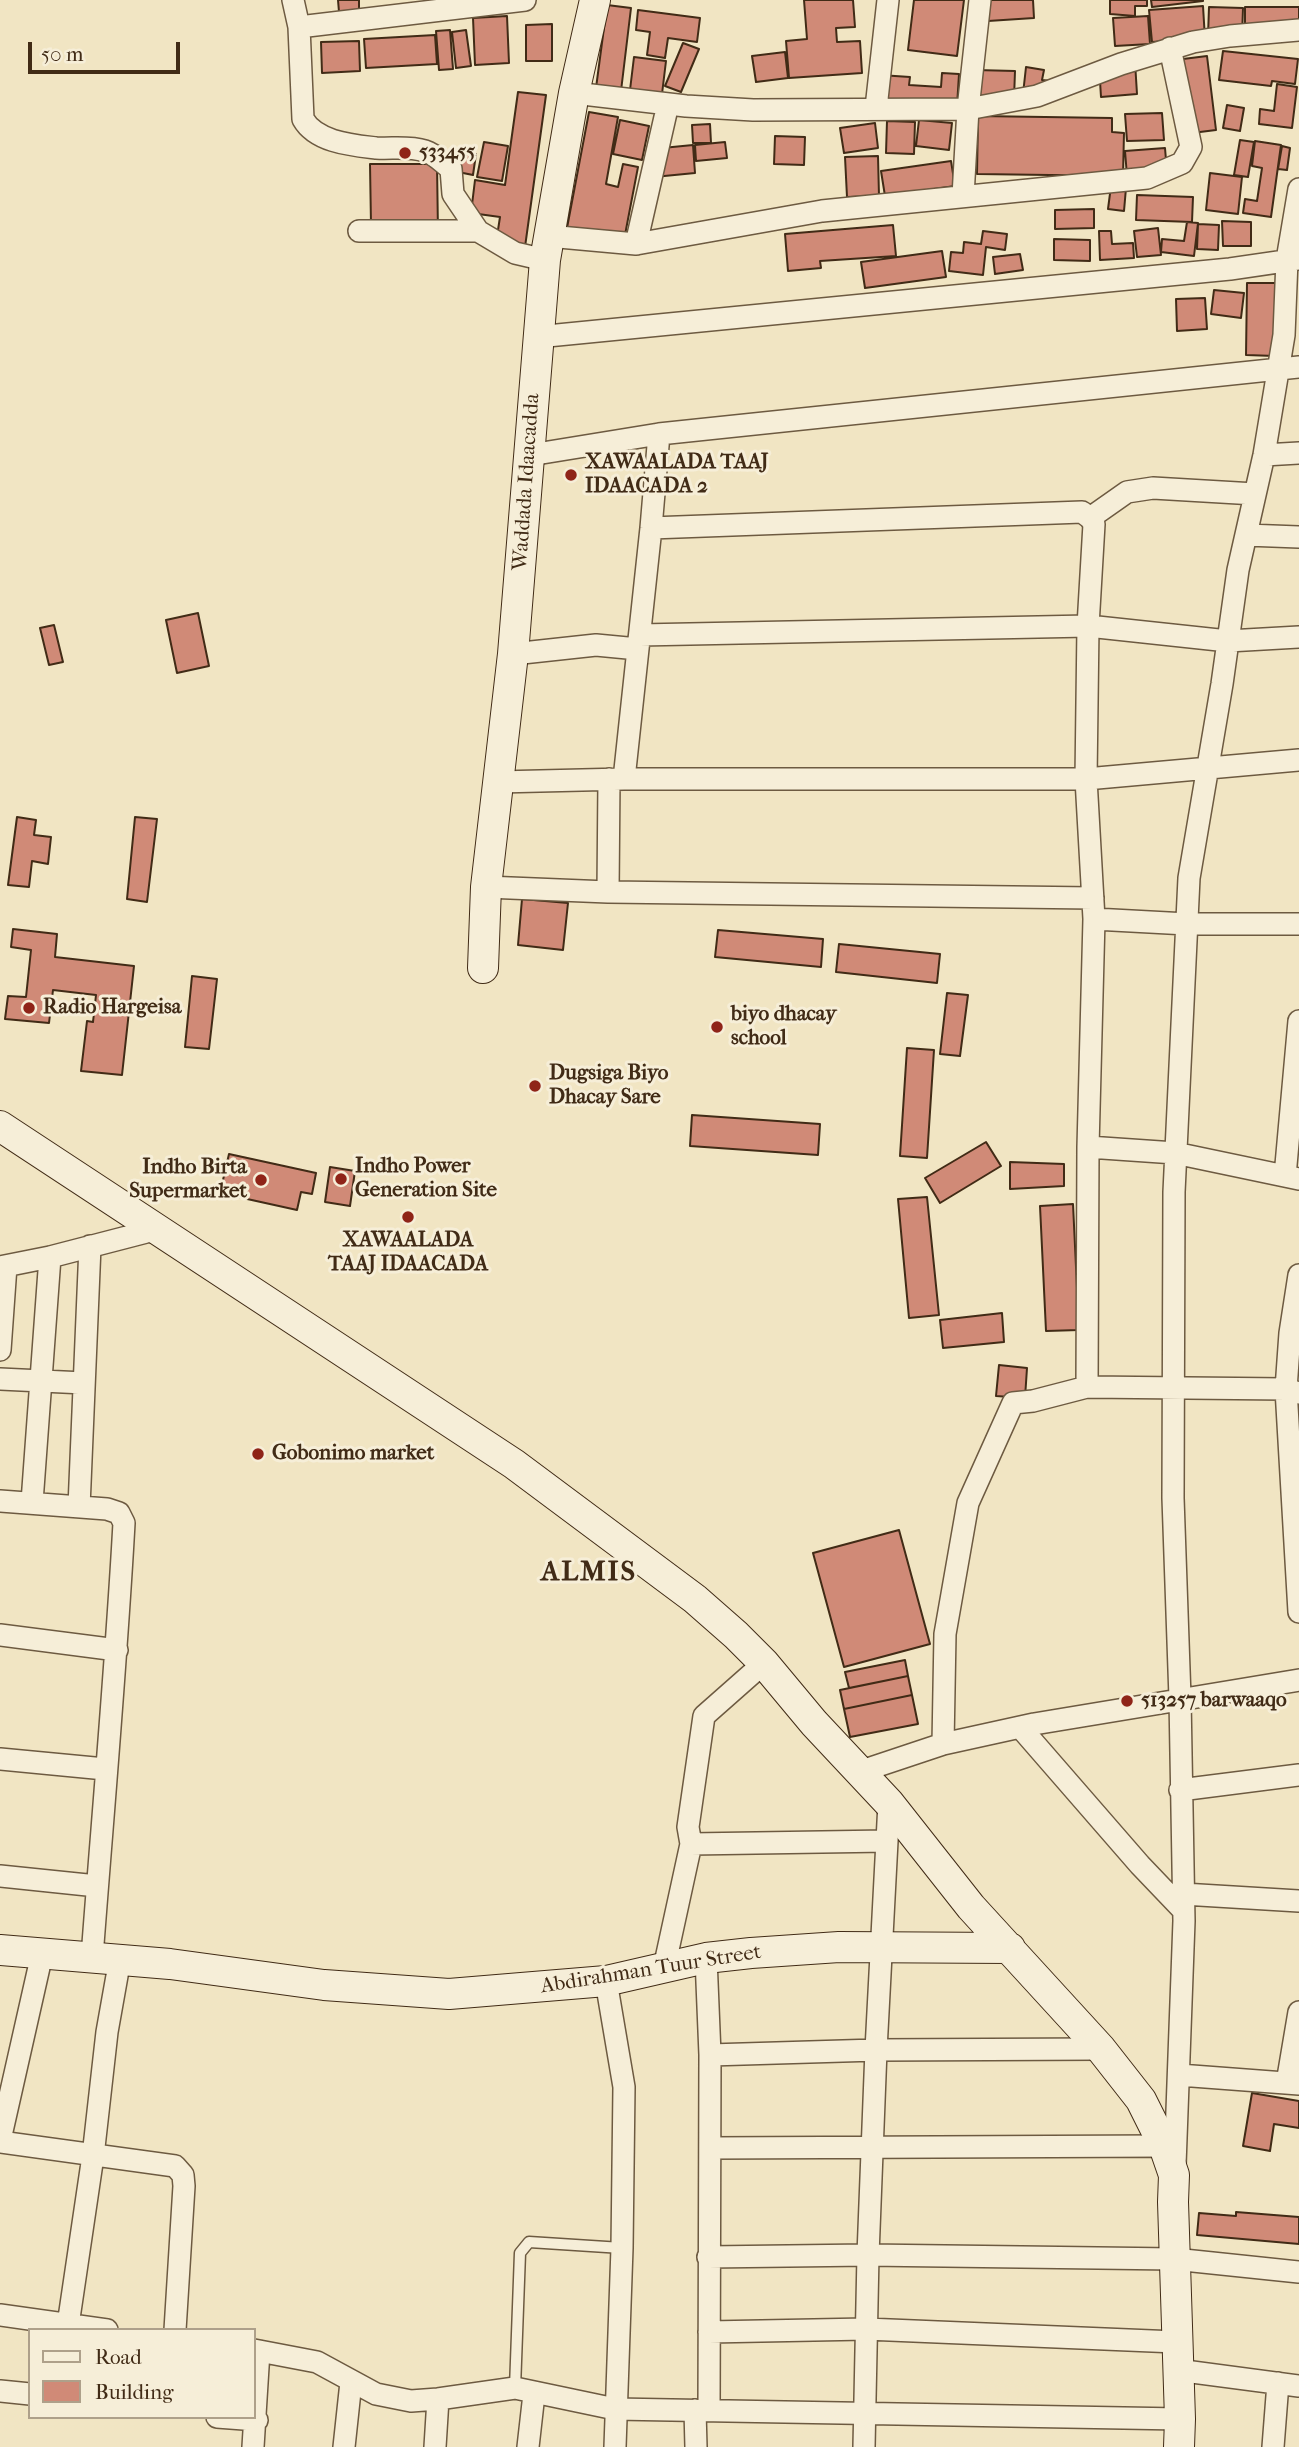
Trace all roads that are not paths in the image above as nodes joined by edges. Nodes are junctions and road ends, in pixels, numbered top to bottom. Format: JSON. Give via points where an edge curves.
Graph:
{"nodes":[{"id":1,"x":293,"y":0,"type":"edge"},
{"id":2,"x":525,"y":0,"type":"edge"},
{"id":3,"x":594,"y":0,"type":"edge"},
{"id":4,"x":888,"y":0,"type":"edge"},
{"id":5,"x":980,"y":0,"type":"edge"},
{"id":6,"x":299,"y":27,"type":"junction"},
{"id":7,"x":1299,"y":30,"type":"edge"},
{"id":8,"x":1170,"y":48,"type":"junction"},
{"id":9,"x":574,"y":93,"type":"junction"},
{"id":10,"x":668,"y":104,"type":"junction"},
{"id":11,"x":876,"y":108,"type":"junction"},
{"id":12,"x":968,"y":108,"type":"junction"},
{"id":13,"x":1299,"y":189,"type":"edge"},
{"id":14,"x":963,"y":197,"type":"junction"},
{"id":15,"x":359,"y":230,"type":"dead end"},
{"id":16,"x":478,"y":231,"type":"junction"},
{"id":17,"x":636,"y":244,"type":"junction"},
{"id":18,"x":547,"y":248,"type":"junction"},
{"id":19,"x":1293,"y":259,"type":"edge"},
{"id":20,"x":537,"y":337,"type":"junction"},
{"id":21,"x":1289,"y":368,"type":"edge"},
{"id":22,"x":659,"y":434,"type":"junction"},
{"id":23,"x":1299,"y":453,"type":"edge"},
{"id":24,"x":530,"y":455,"type":"junction"},
{"id":25,"x":1264,"y":455,"type":"junction"},
{"id":26,"x":1255,"y":495,"type":"junction"},
{"id":27,"x":1090,"y":518,"type":"junction"},
{"id":28,"x":651,"y":528,"type":"junction"},
{"id":29,"x":1246,"y":535,"type":"junction"},
{"id":30,"x":1299,"y":537,"type":"edge"},
{"id":31,"x":1088,"y":626,"type":"junction"},
{"id":32,"x":1299,"y":637,"type":"edge"},
{"id":33,"x":1228,"y":641,"type":"junction"},
{"id":34,"x":639,"y":642,"type":"junction"},
{"id":35,"x":513,"y":654,"type":"junction"},
{"id":36,"x":1299,"y":760,"type":"edge"},
{"id":37,"x":1208,"y":769,"type":"junction"},
{"id":38,"x":616,"y":779,"type":"junction"},
{"id":39,"x":1086,"y":779,"type":"junction"},
{"id":40,"x":498,"y":782,"type":"junction"},
{"id":41,"x":486,"y":887,"type":"junction"},
{"id":42,"x":608,"y":891,"type":"junction"},
{"id":43,"x":1094,"y":909,"type":"junction"},
{"id":44,"x":1187,"y":924,"type":"junction"},
{"id":45,"x":1299,"y":924,"type":"edge"},
{"id":46,"x":483,"y":968,"type":"dead end"},
{"id":47,"x":1299,"y":1021,"type":"edge"},
{"id":48,"x":0,"y":1126,"type":"edge"},
{"id":49,"x":1088,"y":1147,"type":"junction"},
{"id":50,"x":1175,"y":1153,"type":"junction"},
{"id":51,"x":1292,"y":1177,"type":"edge"},
{"id":52,"x":158,"y":1229,"type":"junction"},
{"id":53,"x":90,"y":1247,"type":"junction"},
{"id":54,"x":50,"y":1257,"type":"junction"},
{"id":55,"x":3,"y":1266,"type":"edge"},
{"id":56,"x":1299,"y":1275,"type":"edge"},
{"id":57,"x":0,"y":1350,"type":"edge"},
{"id":58,"x":0,"y":1379,"type":"edge"},
{"id":59,"x":40,"y":1380,"type":"junction"},
{"id":60,"x":84,"y":1383,"type":"junction"},
{"id":61,"x":1087,"y":1387,"type":"junction"},
{"id":62,"x":1173,"y":1387,"type":"junction"},
{"id":63,"x":1293,"y":1391,"type":"edge"},
{"id":64,"x":0,"y":1501,"type":"edge"},
{"id":65,"x":32,"y":1502,"type":"junction"},
{"id":66,"x":79,"y":1507,"type":"junction"},
{"id":67,"x":1297,"y":1548,"type":"edge"},
{"id":68,"x":1299,"y":1612,"type":"edge"},
{"id":69,"x":0,"y":1635,"type":"edge"},
{"id":70,"x":117,"y":1650,"type":"junction"},
{"id":71,"x":764,"y":1663,"type":"junction"},
{"id":72,"x":1299,"y":1680,"type":"edge"},
{"id":73,"x":1180,"y":1698,"type":"junction"},
{"id":74,"x":1020,"y":1727,"type":"junction"},
{"id":75,"x":943,"y":1744,"type":"junction"},
{"id":76,"x":0,"y":1759,"type":"edge"},
{"id":77,"x":105,"y":1769,"type":"junction"},
{"id":78,"x":859,"y":1772,"type":"junction"},
{"id":79,"x":1299,"y":1775,"type":"edge"},
{"id":80,"x":1180,"y":1790,"type":"junction"},
{"id":81,"x":889,"y":1803,"type":"junction"},
{"id":82,"x":887,"y":1840,"type":"junction"},
{"id":83,"x":691,"y":1844,"type":"junction"},
{"id":84,"x":0,"y":1876,"type":"edge"},
{"id":85,"x":97,"y":1886,"type":"junction"},
{"id":86,"x":1299,"y":1901,"type":"edge"},
{"id":87,"x":1183,"y":1902,"type":"junction"},
{"id":88,"x":882,"y":1947,"type":"junction"},
{"id":89,"x":1010,"y":1948,"type":"junction"},
{"id":90,"x":0,"y":1950,"type":"edge"},
{"id":91,"x":42,"y":1954,"type":"junction"},
{"id":92,"x":106,"y":1958,"type":"junction"},
{"id":93,"x":706,"y":1958,"type":"junction"},
{"id":94,"x":664,"y":1968,"type":"junction"},
{"id":95,"x":606,"y":1982,"type":"junction"},
{"id":96,"x":1299,"y":2012,"type":"edge"},
{"id":97,"x":1101,"y":2049,"type":"junction"},
{"id":98,"x":876,"y":2050,"type":"junction"},
{"id":99,"x":710,"y":2055,"type":"junction"},
{"id":100,"x":1179,"y":2075,"type":"junction"},
{"id":101,"x":1293,"y":2084,"type":"edge"},
{"id":102,"x":0,"y":2141,"type":"edge"},
{"id":103,"x":872,"y":2146,"type":"junction"},
{"id":104,"x":1164,"y":2146,"type":"junction"},
{"id":105,"x":710,"y":2148,"type":"junction"},
{"id":106,"x":93,"y":2156,"type":"junction"},
{"id":107,"x":1174,"y":2175,"type":"junction"},
{"id":108,"x":622,"y":2248,"type":"junction"},
{"id":109,"x":868,"y":2255,"type":"junction"},
{"id":110,"x":708,"y":2257,"type":"junction"},
{"id":111,"x":1174,"y":2259,"type":"junction"},
{"id":112,"x":1299,"y":2272,"type":"edge"},
{"id":113,"x":0,"y":2315,"type":"edge"},
{"id":114,"x":68,"y":2325,"type":"junction"},
{"id":115,"x":91,"y":2328,"type":"edge"},
{"id":116,"x":175,"y":2328,"type":"edge"},
{"id":117,"x":866,"y":2329,"type":"junction"},
{"id":118,"x":709,"y":2332,"type":"junction"},
{"id":119,"x":256,"y":2351,"type":"edge"},
{"id":120,"x":1176,"y":2356,"type":"junction"},
{"id":121,"x":351,"y":2382,"type":"junction"},
{"id":122,"x":1278,"y":2383,"type":"junction"},
{"id":123,"x":1299,"y":2386,"type":"edge"},
{"id":124,"x":0,"y":2391,"type":"edge"},
{"id":125,"x":525,"y":2391,"type":"junction"},
{"id":126,"x":28,"y":2394,"type":"edge"},
{"id":127,"x":438,"y":2399,"type":"junction"},
{"id":128,"x":615,"y":2409,"type":"junction"},
{"id":129,"x":702,"y":2410,"type":"junction"},
{"id":130,"x":863,"y":2413,"type":"junction"},
{"id":131,"x":244,"y":2419,"type":"edge"},
{"id":132,"x":257,"y":2420,"type":"junction"},
{"id":133,"x":1179,"y":2433,"type":"edge"},
{"id":134,"x":253,"y":2447,"type":"edge"},
{"id":135,"x":344,"y":2447,"type":"edge"},
{"id":136,"x":435,"y":2447,"type":"edge"},
{"id":137,"x":528,"y":2447,"type":"edge"},
{"id":138,"x":615,"y":2447,"type":"edge"},
{"id":139,"x":696,"y":2447,"type":"edge"},
{"id":140,"x":864,"y":2447,"type":"edge"},
{"id":141,"x":1273,"y":2447,"type":"edge"}],
"edges":[{"from":1,"to":6,"type":"street"},
{"from":2,"to":6,"type":"street"},
{"from":3,"to":9,"type":"street","name":"Waddada Idaacadda"},
{"from":4,"to":11,"type":"street"},
{"from":5,"to":12,"type":"street"},
{"from":6,"to":16,"type":"street","via":[[303,119],[309,129],[324,138],[428,152],[451,169],[453,194]]},
{"from":7,"to":8,"type":"street","via":[[1230,36]]},
{"from":8,"to":12,"type":"street","via":[[1037,96]]},
{"from":8,"to":14,"type":"street","via":[[1191,147],[1182,163],[1147,178]]},
{"from":9,"to":10,"type":"street"},
{"from":9,"to":18,"type":"street","name":"Waddada Idaacadda"},
{"from":10,"to":11,"type":"street","via":[[753,110]]},
{"from":10,"to":17,"type":"street"},
{"from":11,"to":12,"type":"street"},
{"from":12,"to":14,"type":"street"},
{"from":13,"to":19,"type":"street"},
{"from":14,"to":17,"type":"street","via":[[822,211]]},
{"from":15,"to":16,"type":"street"},
{"from":16,"to":18,"type":"street","via":[[515,253]]},
{"from":17,"to":18,"type":"street"},
{"from":18,"to":20,"type":"street","name":"Waddada Idaacadda"},
{"from":19,"to":20,"type":"street"},
{"from":19,"to":21,"type":"street","via":[[1284,335]]},
{"from":20,"to":24,"type":"street","name":"Waddada Idaacadda"},
{"from":21,"to":22,"type":"street"},
{"from":21,"to":25,"type":"street"},
{"from":22,"to":24,"type":"street"},
{"from":22,"to":28,"type":"street"},
{"from":23,"to":25,"type":"street"},
{"from":24,"to":35,"type":"street","name":"Waddada Idaacadda"},
{"from":25,"to":26,"type":"street"},
{"from":26,"to":27,"type":"street","via":[[1153,488],[1127,492]]},
{"from":26,"to":29,"type":"street"},
{"from":27,"to":28,"type":"street","via":[[1082,512]]},
{"from":27,"to":31,"type":"street","via":[[1094,524]]},
{"from":28,"to":34,"type":"street"},
{"from":29,"to":30,"type":"street"},
{"from":29,"to":33,"type":"street"},
{"from":31,"to":33,"type":"street"},
{"from":31,"to":34,"type":"street"},
{"from":31,"to":39,"type":"street"},
{"from":32,"to":33,"type":"street"},
{"from":33,"to":37,"type":"street"},
{"from":34,"to":35,"type":"street"},
{"from":34,"to":38,"type":"street"},
{"from":35,"to":40,"type":"street","name":"Waddada Idaacadda"},
{"from":36,"to":37,"type":"street"},
{"from":37,"to":39,"type":"street"},
{"from":37,"to":44,"type":"street","via":[[1189,877]]},
{"from":38,"to":39,"type":"street"},
{"from":38,"to":40,"type":"street"},
{"from":38,"to":42,"type":"street"},
{"from":39,"to":43,"type":"street"},
{"from":40,"to":41,"type":"street","name":"Waddada Idaacadda"},
{"from":41,"to":42,"type":"street"},
{"from":41,"to":46,"type":"street","name":"Waddada Idaacadda"},
{"from":42,"to":43,"type":"street"},
{"from":43,"to":44,"type":"street"},
{"from":43,"to":49,"type":"street"},
{"from":44,"to":45,"type":"street"},
{"from":44,"to":50,"type":"street"},
{"from":47,"to":51,"type":"street"},
{"from":48,"to":52,"type":"street"},
{"from":49,"to":50,"type":"street"},
{"from":49,"to":61,"type":"street"},
{"from":50,"to":51,"type":"street"},
{"from":50,"to":62,"type":"street"},
{"from":52,"to":53,"type":"street"},
{"from":52,"to":71,"type":"street","via":[[514,1464],[695,1599]]},
{"from":53,"to":54,"type":"street"},
{"from":53,"to":60,"type":"street"},
{"from":54,"to":55,"type":"street"},
{"from":54,"to":59,"type":"street"},
{"from":55,"to":57,"type":"street"},
{"from":56,"to":63,"type":"street","via":[[1290,1333]]},
{"from":58,"to":59,"type":"street"},
{"from":59,"to":60,"type":"street"},
{"from":59,"to":65,"type":"street"},
{"from":60,"to":66,"type":"street"},
{"from":61,"to":62,"type":"street"},
{"from":61,"to":75,"type":"street","via":[[1013,1403],[968,1503],[945,1634]]},
{"from":62,"to":63,"type":"street"},
{"from":62,"to":73,"type":"street"},
{"from":63,"to":67,"type":"street"},
{"from":64,"to":65,"type":"street"},
{"from":65,"to":66,"type":"street"},
{"from":66,"to":70,"type":"street","via":[[119,1513],[124,1523]]},
{"from":67,"to":68,"type":"street"},
{"from":69,"to":70,"type":"street"},
{"from":70,"to":77,"type":"street"},
{"from":71,"to":78,"type":"street"},
{"from":71,"to":83,"type":"street","via":[[704,1716],[688,1827]]},
{"from":72,"to":73,"type":"street"},
{"from":73,"to":74,"type":"street"},
{"from":73,"to":80,"type":"street"},
{"from":74,"to":75,"type":"street"},
{"from":74,"to":87,"type":"street","via":[[1140,1865]]},
{"from":75,"to":78,"type":"street"},
{"from":76,"to":77,"type":"street"},
{"from":77,"to":85,"type":"street"},
{"from":78,"to":81,"type":"street"},
{"from":79,"to":80,"type":"street"},
{"from":80,"to":87,"type":"street"},
{"from":81,"to":82,"type":"street"},
{"from":81,"to":89,"type":"street","via":[[971,1907]]},
{"from":82,"to":83,"type":"street"},
{"from":82,"to":88,"type":"street"},
{"from":83,"to":94,"type":"street"},
{"from":84,"to":85,"type":"street"},
{"from":85,"to":92,"type":"street"},
{"from":86,"to":87,"type":"street"},
{"from":87,"to":100,"type":"street"},
{"from":88,"to":89,"type":"street","name":"Abdirahman Tuur Street"},
{"from":88,"to":93,"type":"street","name":"Abdirahman Tuur Street"},
{"from":88,"to":98,"type":"street"},
{"from":89,"to":97,"type":"street"},
{"from":90,"to":91,"type":"street","name":"Abdirahman Tuur Street"},
{"from":91,"to":92,"type":"street","name":"Abdirahman Tuur Street"},
{"from":91,"to":102,"type":"street"},
{"from":92,"to":95,"type":"street","name":"Abdirahman Tuur Street","via":[[324,1985],[449,1994]]},
{"from":92,"to":106,"type":"street","via":[[107,2032]]},
{"from":93,"to":94,"type":"street","name":"Abdirahman Tuur Street"},
{"from":93,"to":99,"type":"street"},
{"from":94,"to":95,"type":"street","name":"Abdirahman Tuur Street"},
{"from":95,"to":108,"type":"street","via":[[624,2087]]},
{"from":96,"to":101,"type":"street"},
{"from":97,"to":98,"type":"street"},
{"from":97,"to":104,"type":"street","via":[[1141,2100]]},
{"from":98,"to":99,"type":"street"},
{"from":98,"to":103,"type":"street"},
{"from":99,"to":105,"type":"street"},
{"from":100,"to":101,"type":"street"},
{"from":100,"to":107,"type":"street"},
{"from":102,"to":106,"type":"street"},
{"from":103,"to":104,"type":"street"},
{"from":103,"to":105,"type":"street"},
{"from":103,"to":109,"type":"street"},
{"from":104,"to":107,"type":"street"},
{"from":105,"to":110,"type":"street"},
{"from":106,"to":114,"type":"street"},
{"from":106,"to":116,"type":"street","via":[[175,2166],[183,2175]]},
{"from":107,"to":111,"type":"street"},
{"from":108,"to":125,"type":"lane","via":[[529,2242],[520,2253]]},
{"from":108,"to":128,"type":"street"},
{"from":109,"to":110,"type":"street"},
{"from":109,"to":111,"type":"street"},
{"from":109,"to":117,"type":"street"},
{"from":110,"to":118,"type":"street"},
{"from":111,"to":112,"type":"street"},
{"from":111,"to":120,"type":"street"},
{"from":113,"to":114,"type":"street"},
{"from":114,"to":115,"type":"street"},
{"from":117,"to":118,"type":"street"},
{"from":117,"to":120,"type":"street"},
{"from":117,"to":130,"type":"street"},
{"from":118,"to":129,"type":"street"},
{"from":119,"to":121,"type":"street","via":[[317,2362]]},
{"from":119,"to":132,"type":"street"},
{"from":120,"to":122,"type":"street"},
{"from":120,"to":133,"type":"street"},
{"from":121,"to":127,"type":"street","via":[[376,2394],[411,2401]]},
{"from":121,"to":135,"type":"street"},
{"from":122,"to":123,"type":"street"},
{"from":122,"to":141,"type":"street"},
{"from":124,"to":126,"type":"street"},
{"from":125,"to":127,"type":"street","via":[[504,2388]]},
{"from":125,"to":128,"type":"street"},
{"from":125,"to":137,"type":"street"},
{"from":127,"to":136,"type":"street"},
{"from":128,"to":129,"type":"street"},
{"from":128,"to":138,"type":"street"},
{"from":129,"to":130,"type":"street"},
{"from":129,"to":139,"type":"street"},
{"from":130,"to":133,"type":"street"},
{"from":130,"to":140,"type":"street"},
{"from":131,"to":132,"type":"street"},
{"from":132,"to":134,"type":"street"}]}
